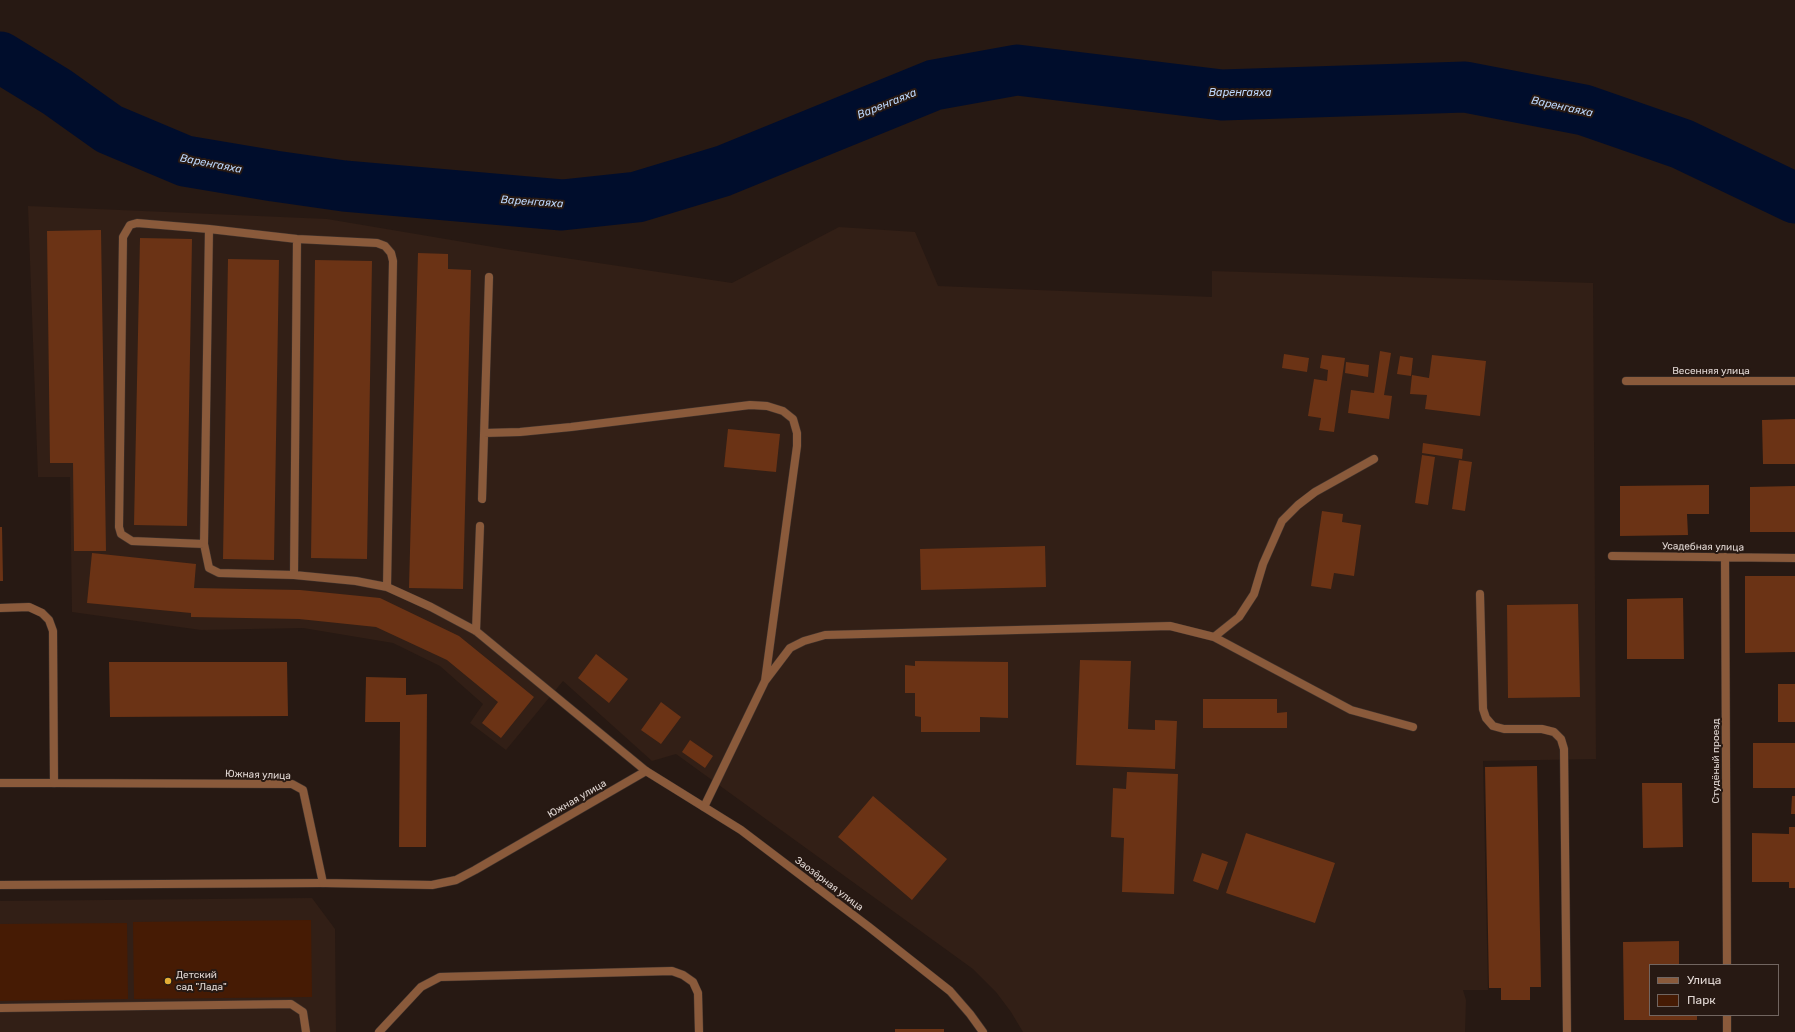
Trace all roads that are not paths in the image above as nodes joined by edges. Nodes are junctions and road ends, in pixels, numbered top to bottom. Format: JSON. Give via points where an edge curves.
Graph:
{"nodes":[{"id":1,"x":209,"y":229,"type":"junction"},
{"id":2,"x":297,"y":239,"type":"junction"},
{"id":3,"x":489,"y":277,"type":"dead end"},
{"id":4,"x":1626,"y":381,"type":"dead end"},
{"id":5,"x":1795,"y":381,"type":"edge"},
{"id":6,"x":484,"y":433,"type":"junction"},
{"id":7,"x":1374,"y":459,"type":"dead end"},
{"id":8,"x":482,"y":499,"type":"dead end"},
{"id":9,"x":480,"y":526,"type":"dead end"},
{"id":10,"x":204,"y":544,"type":"junction"},
{"id":11,"x":1612,"y":556,"type":"dead end"},
{"id":12,"x":1725,"y":557,"type":"junction"},
{"id":13,"x":1795,"y":558,"type":"edge"},
{"id":14,"x":294,"y":575,"type":"junction"},
{"id":15,"x":387,"y":587,"type":"junction"},
{"id":16,"x":1480,"y":594,"type":"dead end"},
{"id":17,"x":0,"y":608,"type":"edge"},
{"id":18,"x":476,"y":631,"type":"junction"},
{"id":19,"x":1214,"y":637,"type":"junction"},
{"id":20,"x":765,"y":681,"type":"junction"},
{"id":21,"x":1413,"y":727,"type":"dead end"},
{"id":22,"x":646,"y":771,"type":"junction"},
{"id":23,"x":0,"y":783,"type":"edge"},
{"id":24,"x":54,"y":783,"type":"junction"},
{"id":25,"x":704,"y":807,"type":"junction"},
{"id":26,"x":323,"y":883,"type":"junction"},
{"id":27,"x":0,"y":885,"type":"edge"},
{"id":28,"x":1727,"y":964,"type":"edge"},
{"id":29,"x":0,"y":1008,"type":"edge"},
{"id":30,"x":1727,"y":1016,"type":"edge"},
{"id":31,"x":306,"y":1032,"type":"edge"},
{"id":32,"x":379,"y":1032,"type":"edge"},
{"id":33,"x":699,"y":1032,"type":"edge"},
{"id":34,"x":983,"y":1032,"type":"edge"},
{"id":35,"x":1567,"y":1032,"type":"edge"},
{"id":36,"x":1727,"y":1032,"type":"edge"}],
"edges":[{"from":1,"to":2,"type":"street"},
{"from":1,"to":10,"type":"street"},
{"from":1,"to":10,"type":"street","via":[[137,223],[130,225],[123,237],[122,268],[119,526],[121,534],[132,541]]},
{"from":2,"to":14,"type":"street"},
{"from":2,"to":15,"type":"street","via":[[377,243],[385,246],[391,253],[393,261]]},
{"from":3,"to":6,"type":"street"},
{"from":4,"to":5,"type":"street","name":"Весенняя улица"},
{"from":6,"to":8,"type":"street"},
{"from":6,"to":20,"type":"street","via":[[571,427],[750,405],[777,409],[793,420],[797,446]]},
{"from":7,"to":19,"type":"street","via":[[1315,492],[1282,521],[1254,594],[1239,616]]},
{"from":9,"to":18,"type":"street"},
{"from":10,"to":14,"type":"street","name":"Заозёрная улица","via":[[209,568],[219,573]]},
{"from":11,"to":12,"type":"street","name":"Усадебная улица"},
{"from":12,"to":13,"type":"street","name":"Усадебная улица"},
{"from":12,"to":28,"type":"street","name":"Студёный проезд"},
{"from":14,"to":15,"type":"street","name":"Заозёрная улица"},
{"from":15,"to":18,"type":"street","name":"Заозёрная улица","via":[[452,616]]},
{"from":16,"to":35,"type":"street","via":[[1483,709],[1486,718],[1494,726],[1504,729],[1542,729],[1554,732],[1564,749]]},
{"from":17,"to":24,"type":"street","via":[[30,607],[49,620],[53,631]]},
{"from":18,"to":22,"type":"street","name":"Заозёрная улица"},
{"from":19,"to":20,"type":"street","via":[[1170,626],[825,635],[790,648]]},
{"from":19,"to":21,"type":"street","via":[[1351,710]]},
{"from":20,"to":25,"type":"street"},
{"from":22,"to":25,"type":"street","name":"Заозёрная улица"},
{"from":22,"to":26,"type":"street","name":"Южная улица","via":[[456,880],[432,884]]},
{"from":23,"to":24,"type":"street","name":"Южная улица"},
{"from":24,"to":26,"type":"street","name":"Южная улица","via":[[292,784],[303,790]]},
{"from":25,"to":34,"type":"street","name":"Заозёрная улица","via":[[741,830],[950,991]]},
{"from":26,"to":27,"type":"street"},
{"from":29,"to":31,"type":"street","via":[[291,1004],[303,1012]]},
{"from":30,"to":36,"type":"street"},
{"from":32,"to":33,"type":"street","via":[[421,986],[440,977],[672,971],[693,982],[698,993]]}]}
